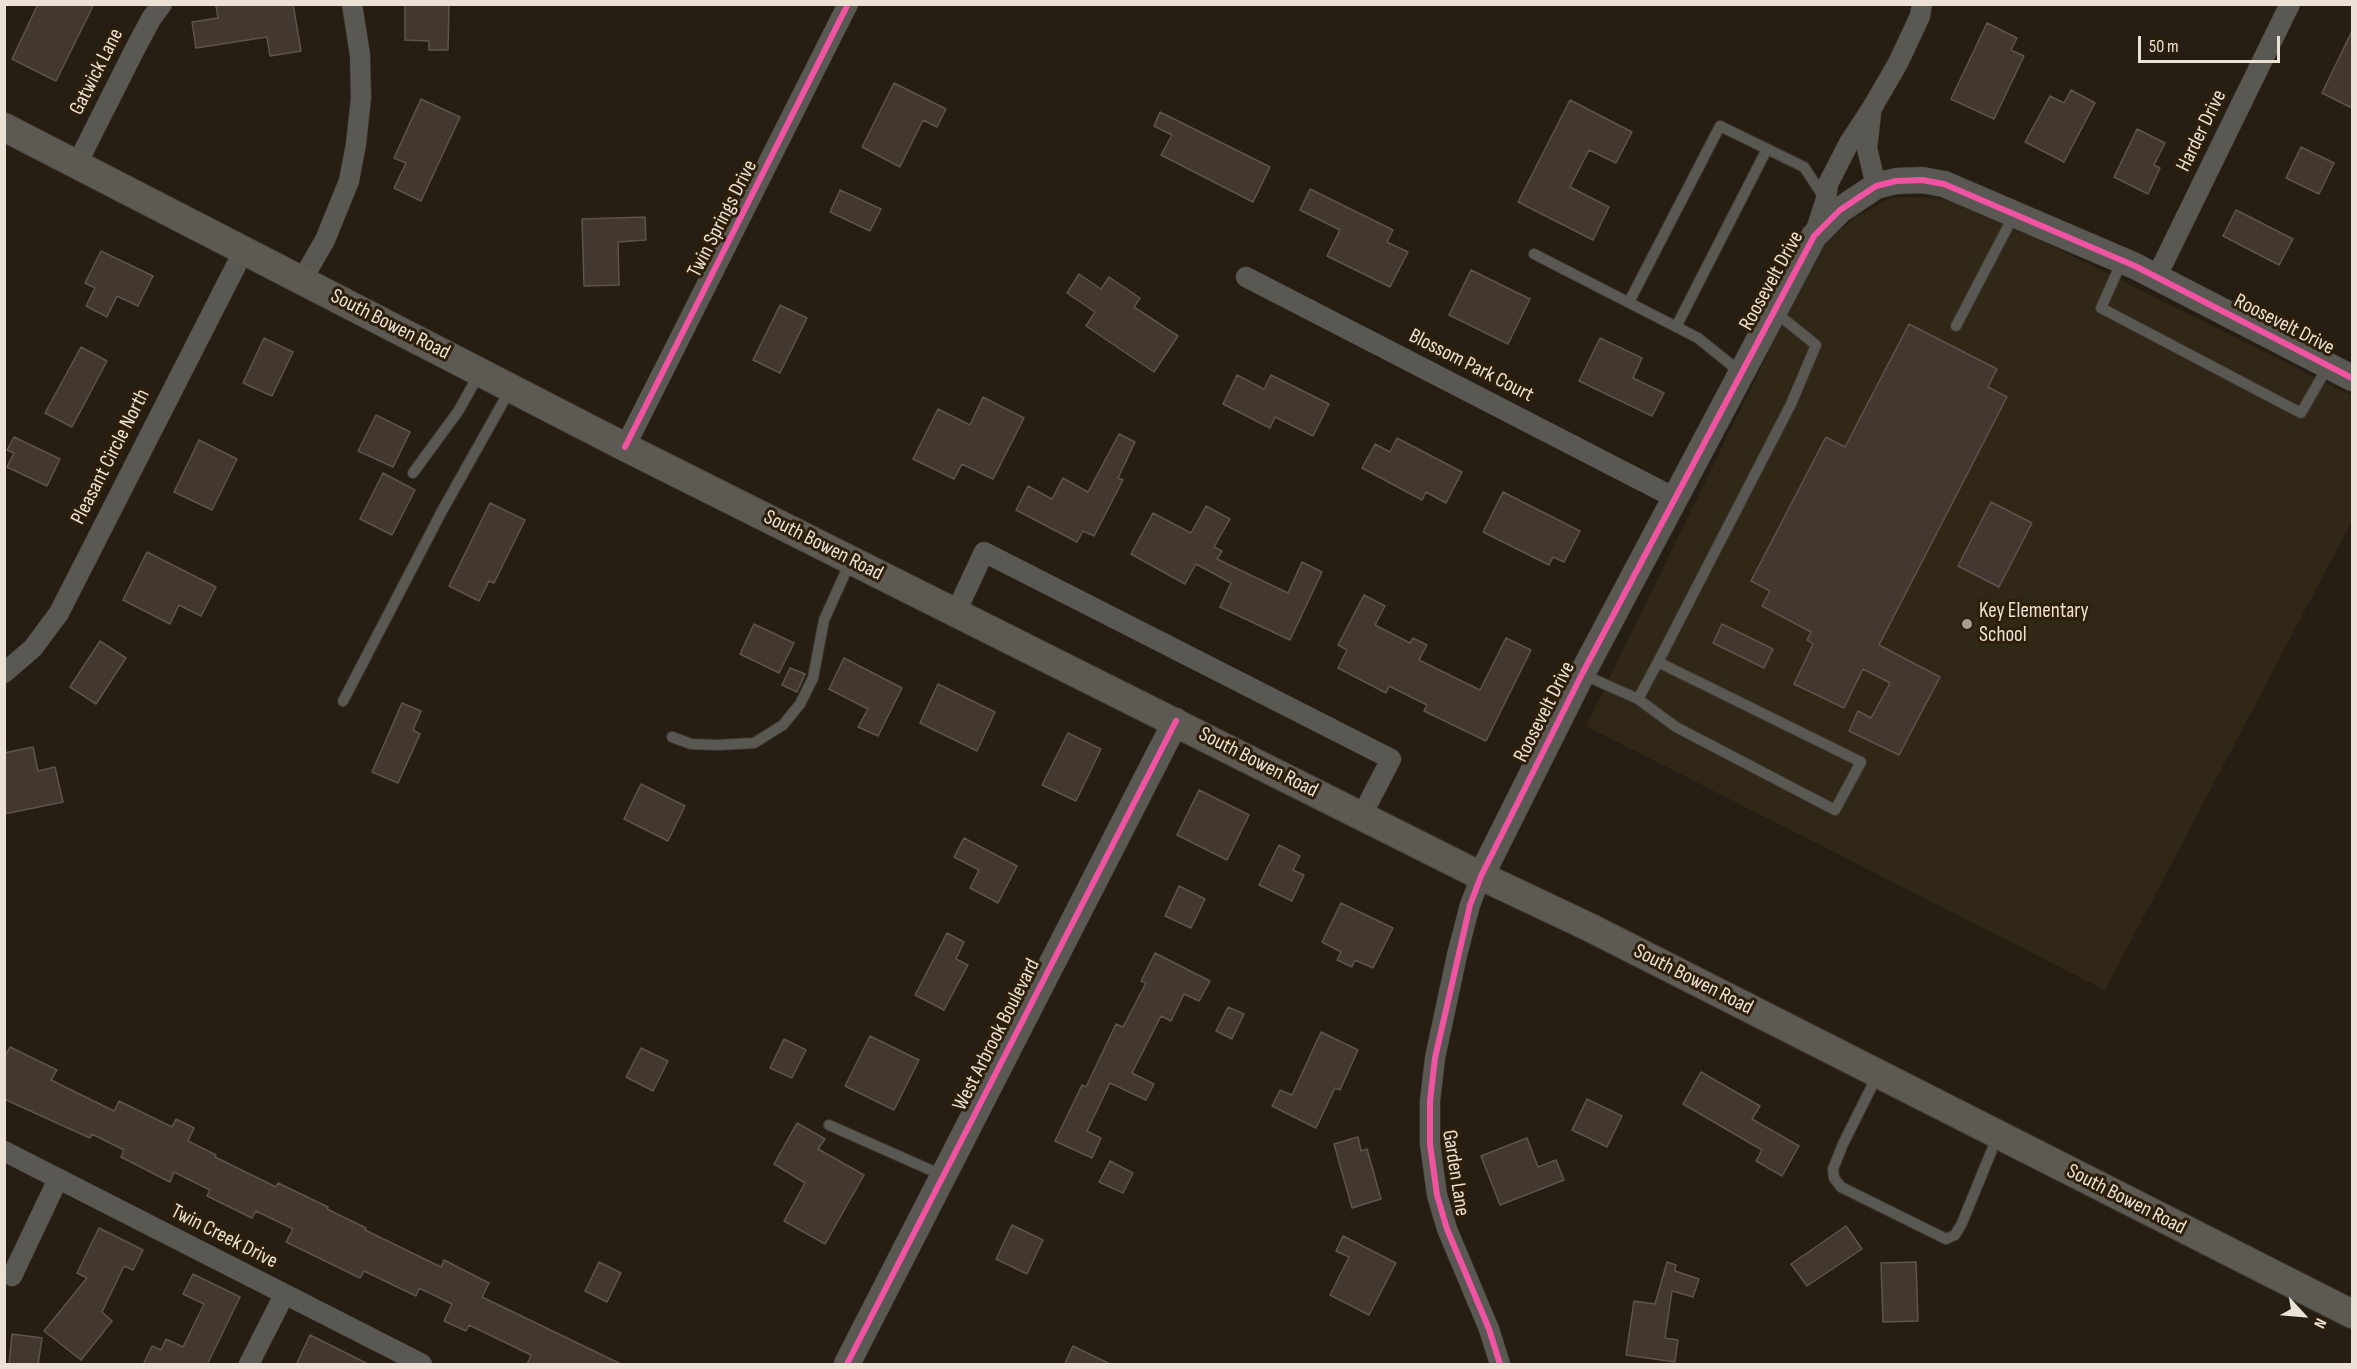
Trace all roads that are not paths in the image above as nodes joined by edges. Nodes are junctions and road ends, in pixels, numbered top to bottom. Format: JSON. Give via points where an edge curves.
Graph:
{"nodes":[{"id":1,"x":162,"y":4,"type":"edge"},
{"id":2,"x":352,"y":4,"type":"edge"},
{"id":3,"x":848,"y":4,"type":"edge"},
{"id":4,"x":1922,"y":4,"type":"edge"},
{"id":5,"x":2290,"y":4,"type":"edge"},
{"id":6,"x":1872,"y":108,"type":"junction"},
{"id":7,"x":4,"y":127,"type":"edge"},
{"id":8,"x":1767,"y":149,"type":"junction"},
{"id":9,"x":77,"y":164,"type":"junction"},
{"id":10,"x":1876,"y":186,"type":"junction"},
{"id":11,"x":1826,"y":199,"type":"junction"},
{"id":12,"x":2014,"y":214,"type":"junction"},
{"id":13,"x":1814,"y":236,"type":"junction"},
{"id":14,"x":244,"y":250,"type":"junction"},
{"id":15,"x":1534,"y":254,"type":"dead end"},
{"id":16,"x":2122,"y":261,"type":"junction"},
{"id":17,"x":1246,"y":277,"type":"dead end"},
{"id":18,"x":2156,"y":278,"type":"junction"},
{"id":19,"x":302,"y":280,"type":"junction"},
{"id":20,"x":1629,"y":303,"type":"junction"},
{"id":21,"x":1774,"y":310,"type":"junction"},
{"id":22,"x":1956,"y":326,"type":"dead end"},
{"id":23,"x":1676,"y":327,"type":"junction"},
{"id":24,"x":2328,"y":366,"type":"junction"},
{"id":25,"x":480,"y":372,"type":"junction"},
{"id":26,"x":1741,"y":372,"type":"junction"},
{"id":27,"x":2352,"y":378,"type":"edge"},
{"id":28,"x":511,"y":388,"type":"junction"},
{"id":29,"x":625,"y":447,"type":"junction"},
{"id":30,"x":413,"y":473,"type":"dead end"},
{"id":31,"x":1675,"y":498,"type":"junction"},
{"id":32,"x":851,"y":560,"type":"junction"},
{"id":33,"x":956,"y":612,"type":"junction"},
{"id":34,"x":1658,"y":662,"type":"junction"},
{"id":35,"x":4,"y":673,"type":"edge"},
{"id":36,"x":1582,"y":674,"type":"junction"},
{"id":37,"x":1638,"y":699,"type":"junction"},
{"id":38,"x":343,"y":701,"type":"dead end"},
{"id":39,"x":1176,"y":721,"type":"junction"},
{"id":40,"x":672,"y":737,"type":"dead end"},
{"id":41,"x":1362,"y":815,"type":"junction"},
{"id":42,"x":1481,"y":876,"type":"junction"},
{"id":43,"x":1878,"y":1074,"type":"junction"},
{"id":44,"x":830,"y":1125,"type":"dead end"},
{"id":45,"x":1998,"y":1135,"type":"junction"},
{"id":46,"x":4,"y":1151,"type":"edge"},
{"id":47,"x":944,"y":1176,"type":"junction"},
{"id":48,"x":58,"y":1179,"type":"junction"},
{"id":49,"x":12,"y":1276,"type":"dead end"},
{"id":50,"x":284,"y":1295,"type":"junction"},
{"id":51,"x":2352,"y":1314,"type":"edge"},
{"id":52,"x":249,"y":1365,"type":"edge"},
{"id":53,"x":422,"y":1365,"type":"edge"},
{"id":54,"x":847,"y":1365,"type":"edge"},
{"id":55,"x":1500,"y":1365,"type":"edge"}],
"edges":[{"from":1,"to":9,"type":"street","name":"Gatwick Lane"},
{"from":2,"to":19,"type":"street","via":[[360,55],[356,144],[349,181],[325,240]]},
{"from":3,"to":29,"type":"street","name":"Twin Springs Drive"},
{"from":4,"to":6,"type":"street","via":[[1902,54]]},
{"from":5,"to":18,"type":"street","name":"Harder Drive"},
{"from":6,"to":10,"type":"street","via":[[1867,148]]},
{"from":6,"to":11,"type":"street","via":[[1848,143],[1828,184]]},
{"from":7,"to":9,"type":"main road","name":"South Bowen Road"},
{"from":8,"to":11,"type":"lane","via":[[1804,167]]},
{"from":8,"to":20,"type":"lane","via":[[1720,126]]},
{"from":8,"to":23,"type":"lane"},
{"from":9,"to":14,"type":"main road","name":"South Bowen Road"},
{"from":10,"to":12,"type":"street","name":"Roosevelt Drive","via":[[1922,180],[1944,184]]},
{"from":10,"to":13,"type":"street","name":"Roosevelt Drive","via":[[1840,210]]},
{"from":11,"to":13,"type":"street"},
{"from":12,"to":16,"type":"street","name":"Roosevelt Drive"},
{"from":12,"to":22,"type":"lane"},
{"from":13,"to":21,"type":"street","name":"Roosevelt Drive"},
{"from":14,"to":19,"type":"main road","name":"South Bowen Road"},
{"from":14,"to":35,"type":"street","name":"Pleasant Circle North","via":[[59,613],[33,648]]},
{"from":15,"to":20,"type":"lane"},
{"from":16,"to":18,"type":"street","name":"Roosevelt Drive"},
{"from":16,"to":24,"type":"lane","via":[[2101,308],[2301,412]]},
{"from":17,"to":31,"type":"street","name":"Blossom Park Court"},
{"from":18,"to":24,"type":"street","name":"Roosevelt Drive"},
{"from":19,"to":25,"type":"main road","name":"South Bowen Road"},
{"from":20,"to":23,"type":"lane"},
{"from":21,"to":26,"type":"street","name":"Roosevelt Drive"},
{"from":21,"to":34,"type":"lane","via":[[1816,345],[1791,404]]},
{"from":23,"to":26,"type":"lane","via":[[1698,338]]},
{"from":24,"to":27,"type":"street","name":"Roosevelt Drive"},
{"from":25,"to":28,"type":"main road","name":"South Bowen Road"},
{"from":25,"to":30,"type":"lane","via":[[459,410]]},
{"from":26,"to":31,"type":"street","name":"Roosevelt Drive"},
{"from":28,"to":29,"type":"main road","name":"South Bowen Road"},
{"from":28,"to":38,"type":"lane"},
{"from":29,"to":32,"type":"main road","name":"South Bowen Road"},
{"from":31,"to":36,"type":"street","name":"Roosevelt Drive"},
{"from":32,"to":33,"type":"main road","name":"South Bowen Road"},
{"from":32,"to":40,"type":"lane","via":[[824,620],[813,678],[800,704],[783,725],[754,743],[691,744]]},
{"from":33,"to":39,"type":"main road","name":"South Bowen Road"},
{"from":33,"to":41,"type":"street","via":[[984,552],[1391,759]]},
{"from":34,"to":37,"type":"lane"},
{"from":34,"to":37,"type":"lane","via":[[1861,762],[1835,810],[1676,727]]},
{"from":36,"to":37,"type":"lane"},
{"from":36,"to":42,"type":"street","name":"Roosevelt Drive"},
{"from":39,"to":41,"type":"main road","name":"South Bowen Road"},
{"from":39,"to":47,"type":"street","name":"West Arbrook Boulevard"},
{"from":41,"to":42,"type":"main road","name":"South Bowen Road"},
{"from":42,"to":43,"type":"main road","name":"South Bowen Road"},
{"from":42,"to":55,"type":"street","name":"Garden Lane","via":[[1470,905],[1435,1058],[1431,1144],[1437,1195],[1447,1229]]},
{"from":43,"to":45,"type":"main road","name":"South Bowen Road"},
{"from":43,"to":45,"type":"lane","via":[[1833,1169],[1841,1187],[1946,1239],[1955,1235],[1962,1223]]},
{"from":44,"to":47,"type":"lane"},
{"from":45,"to":51,"type":"main road","name":"South Bowen Road"},
{"from":46,"to":48,"type":"street","name":"Twin Creek Drive"},
{"from":47,"to":54,"type":"street","name":"West Arbrook Boulevard"},
{"from":48,"to":49,"type":"street"},
{"from":48,"to":50,"type":"street","name":"Twin Creek Drive"},
{"from":50,"to":52,"type":"street"},
{"from":50,"to":53,"type":"street","name":"Twin Creek Drive"}]}
